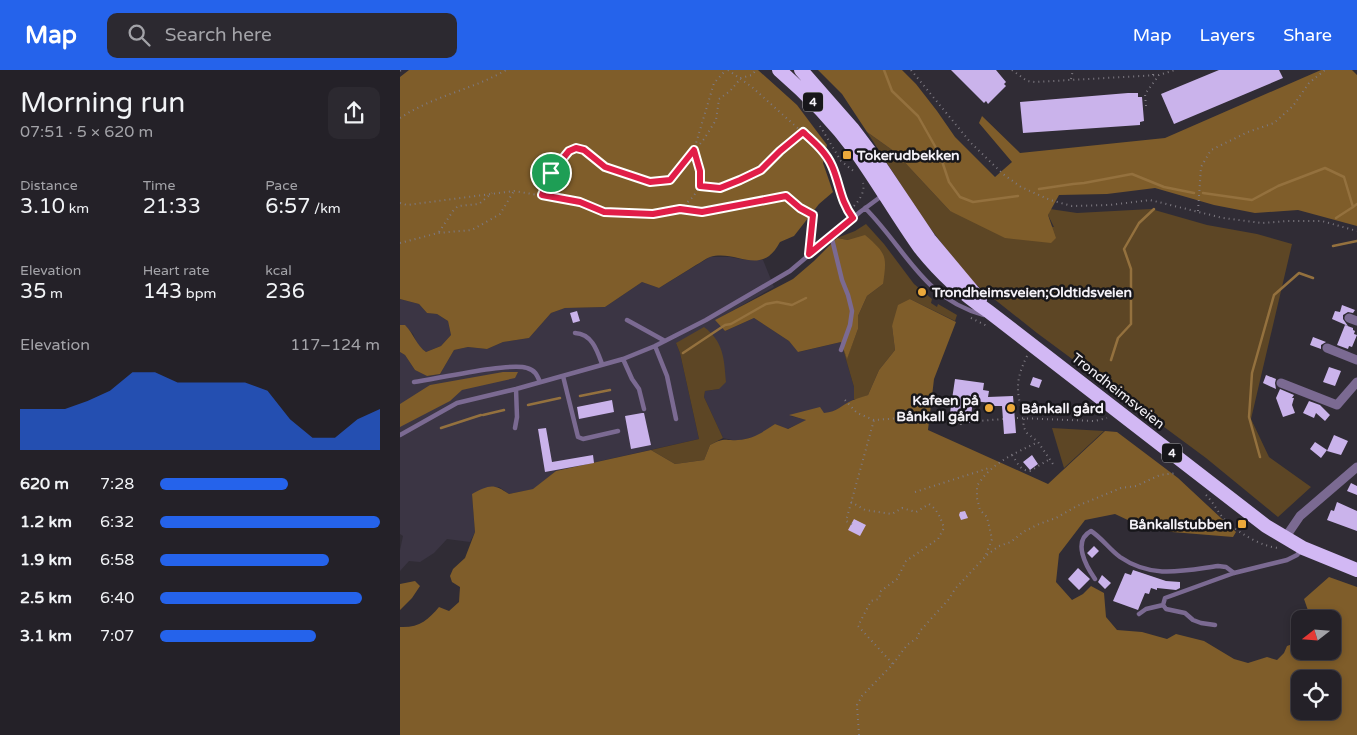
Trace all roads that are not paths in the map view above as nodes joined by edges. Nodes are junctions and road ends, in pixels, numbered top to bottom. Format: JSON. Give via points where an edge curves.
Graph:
{"nodes":[{"id":1,"x":778,"y":70,"type":"edge"},
{"id":2,"x":801,"y":70,"type":"edge"},
{"id":3,"x":889,"y":191,"type":"junction"},
{"id":4,"x":865,"y":208,"type":"junction"},
{"id":5,"x":831,"y":235,"type":"junction"},
{"id":6,"x":993,"y":314,"type":"junction"},
{"id":7,"x":627,"y":320,"type":"dead end"},
{"id":8,"x":575,"y":333,"type":"dead end"},
{"id":9,"x":664,"y":341,"type":"junction"},
{"id":10,"x":655,"y":346,"type":"junction"},
{"id":11,"x":1327,"y":348,"type":"dead end"},
{"id":12,"x":841,"y":350,"type":"dead end"},
{"id":13,"x":623,"y":359,"type":"junction"},
{"id":14,"x":1357,"y":360,"type":"edge"},
{"id":15,"x":602,"y":364,"type":"junction"},
{"id":16,"x":563,"y":376,"type":"junction"},
{"id":17,"x":414,"y":382,"type":"dead end"},
{"id":18,"x":540,"y":382,"type":"junction"},
{"id":19,"x":1357,"y":382,"type":"edge"},
{"id":20,"x":1281,"y":383,"type":"dead end"},
{"id":21,"x":516,"y":389,"type":"junction"},
{"id":22,"x":644,"y":409,"type":"dead end"},
{"id":23,"x":676,"y":419,"type":"dead end"},
{"id":24,"x":515,"y":428,"type":"dead end"},
{"id":25,"x":618,"y":431,"type":"dead end"},
{"id":26,"x":400,"y":435,"type":"edge"},
{"id":27,"x":1357,"y":467,"type":"edge"},
{"id":28,"x":1285,"y":538,"type":"junction"},
{"id":29,"x":1303,"y":548,"type":"junction"},
{"id":30,"x":1357,"y":570,"type":"edge"},
{"id":31,"x":1234,"y":573,"type":"junction"},
{"id":32,"x":1095,"y":579,"type":"dead end"},
{"id":33,"x":1163,"y":605,"type":"junction"},
{"id":34,"x":1139,"y":614,"type":"dead end"},
{"id":35,"x":1215,"y":625,"type":"dead end"}],
"edges":[{"from":1,"to":3,"type":"highway","name":"Trondheimsveien","number":"4","via":[[833,123]]},
{"from":2,"to":3,"type":"highway","name":"Trondheimsveien","number":"4","via":[[852,128]]},
{"from":3,"to":4,"type":"lane"},
{"from":3,"to":6,"type":"highway","name":"Trondheimsveien","number":"4","via":[[910,234],[930,261],[958,289]]},
{"from":4,"to":5,"type":"lane"},
{"from":4,"to":6,"type":"lane","via":[[925,281],[942,296],[964,309]]},
{"from":5,"to":9,"type":"lane","via":[[790,271]]},
{"from":5,"to":12,"type":"lane","via":[[852,311]]},
{"from":6,"to":28,"type":"highway","name":"Trondheimsveien","number":"4"},
{"from":7,"to":9,"type":"lane"},
{"from":8,"to":15,"type":"lane","via":[[587,336],[598,350]]},
{"from":9,"to":10,"type":"lane"},
{"from":10,"to":13,"type":"lane"},
{"from":10,"to":23,"type":"lane","via":[[667,376]]},
{"from":11,"to":14,"type":"street"},
{"from":13,"to":15,"type":"lane"},
{"from":13,"to":22,"type":"lane","via":[[639,389]]},
{"from":15,"to":16,"type":"lane"},
{"from":16,"to":18,"type":"lane"},
{"from":16,"to":25,"type":"lane","via":[[578,437],[583,439]]},
{"from":17,"to":18,"type":"lane","via":[[503,367],[526,367],[534,371]]},
{"from":18,"to":21,"type":"lane"},
{"from":19,"to":20,"type":"street","via":[[1337,405]]},
{"from":21,"to":24,"type":"lane"},
{"from":21,"to":26,"type":"lane","via":[[457,403]]},
{"from":27,"to":28,"type":"street","via":[[1300,516]]},
{"from":28,"to":29,"type":"highway","name":"Trondheimsveien","number":"4"},
{"from":29,"to":30,"type":"highway","name":"Trondheimsveien","number":"4"},
{"from":29,"to":31,"type":"lane","via":[[1287,560]]},
{"from":31,"to":32,"type":"lane","via":[[1218,566],[1171,572],[1148,570],[1122,558],[1091,531],[1081,541],[1081,549]]},
{"from":31,"to":33,"type":"lane","via":[[1173,594],[1165,598]]},
{"from":33,"to":34,"type":"lane"},
{"from":33,"to":35,"type":"lane","via":[[1166,609],[1185,613],[1193,620]]}]}
